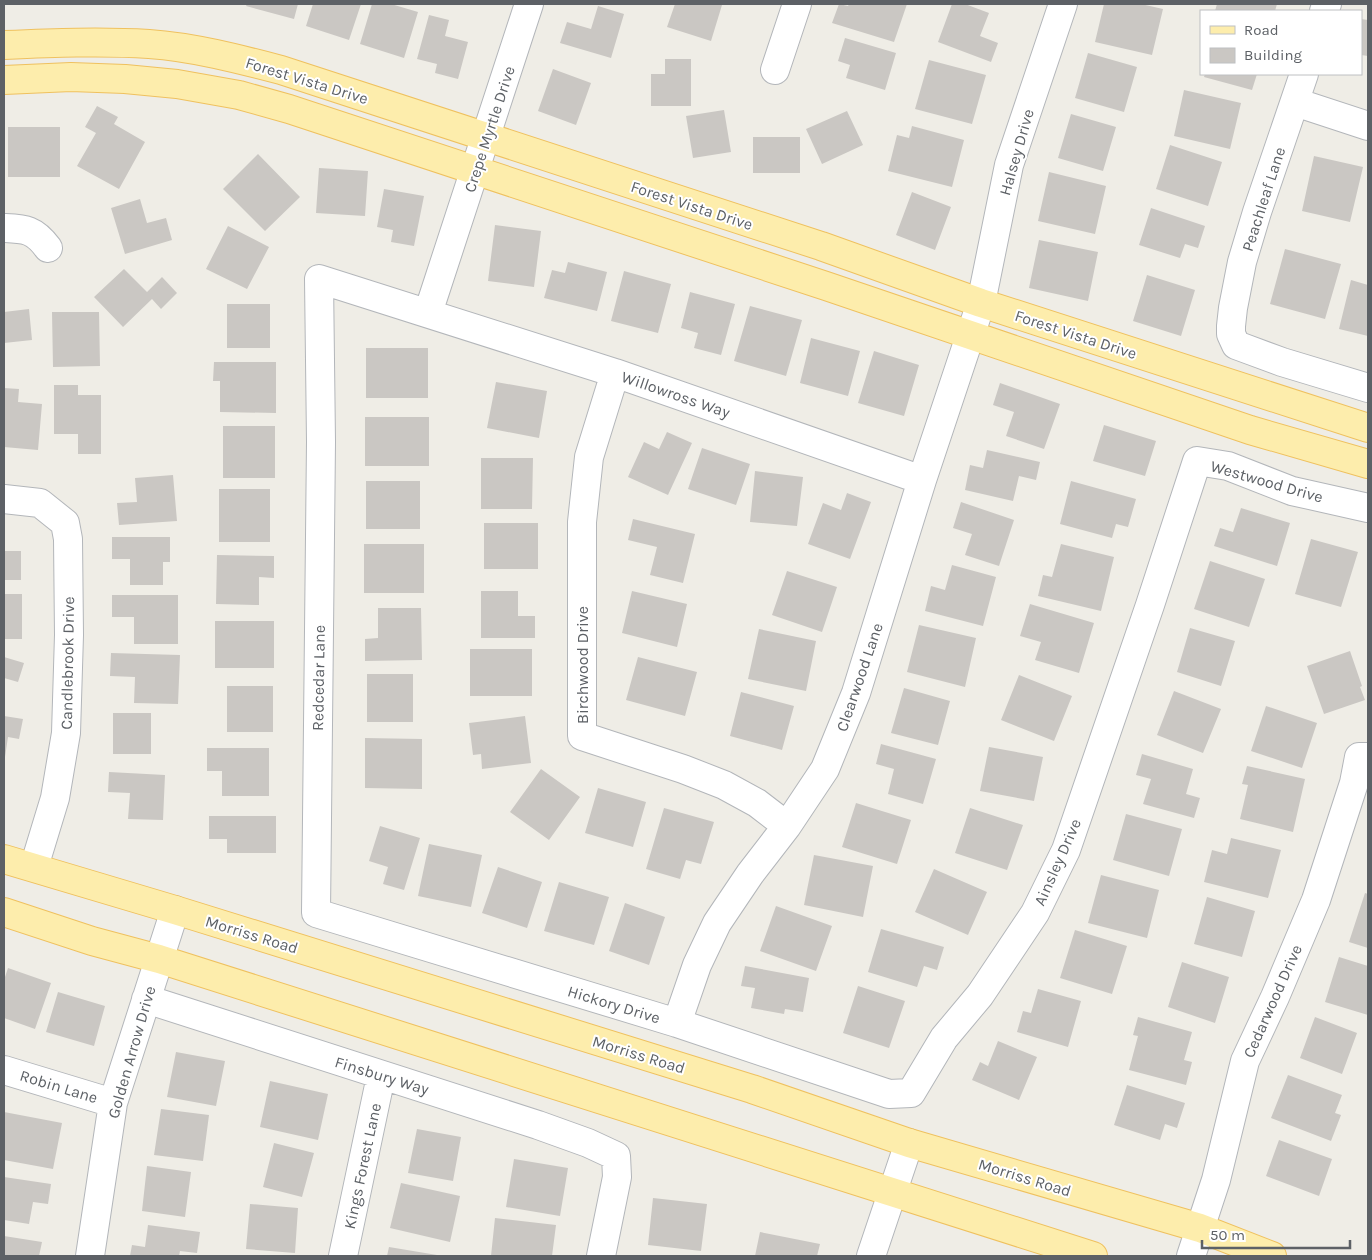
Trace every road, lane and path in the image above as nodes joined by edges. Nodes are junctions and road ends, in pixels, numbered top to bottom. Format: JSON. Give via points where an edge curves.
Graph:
{"nodes":[{"id":1,"x":529,"y":4,"type":"edge"},
{"id":2,"x":796,"y":4,"type":"edge"},
{"id":3,"x":1063,"y":4,"type":"edge"},
{"id":4,"x":4,"y":45,"type":"edge"},
{"id":5,"x":775,"y":70,"type":"dead end"},
{"id":6,"x":1304,"y":75,"type":"edge"},
{"id":7,"x":4,"y":80,"type":"edge"},
{"id":8,"x":1295,"y":102,"type":"junction"},
{"id":9,"x":1368,"y":126,"type":"edge"},
{"id":10,"x":486,"y":138,"type":"junction"},
{"id":11,"x":476,"y":171,"type":"junction"},
{"id":12,"x":4,"y":228,"type":"edge"},
{"id":13,"x":48,"y":248,"type":"dead end"},
{"id":14,"x":981,"y":303,"type":"junction"},
{"id":15,"x":428,"y":313,"type":"junction"},
{"id":16,"x":970,"y":334,"type":"junction"},
{"id":17,"x":616,"y":373,"type":"junction"},
{"id":18,"x":1368,"y":388,"type":"edge"},
{"id":19,"x":1368,"y":428,"type":"edge"},
{"id":20,"x":320,"y":442,"type":"joint"},
{"id":21,"x":1368,"y":464,"type":"edge"},
{"id":22,"x":922,"y":480,"type":"junction"},
{"id":23,"x":4,"y":499,"type":"edge"},
{"id":24,"x":1368,"y":508,"type":"edge"},
{"id":25,"x":1150,"y":605,"type":"joint"},
{"id":26,"x":1368,"y":758,"type":"edge"},
{"id":27,"x":787,"y":826,"type":"junction"},
{"id":28,"x":4,"y":859,"type":"edge"},
{"id":29,"x":34,"y":867,"type":"junction"},
{"id":30,"x":175,"y":910,"type":"junction"},
{"id":31,"x":4,"y":912,"type":"edge"},
{"id":32,"x":316,"y":913,"type":"joint"},
{"id":33,"x":158,"y":959,"type":"junction"},
{"id":34,"x":146,"y":999,"type":"junction"},
{"id":35,"x":677,"y":1023,"type":"junction"},
{"id":36,"x":4,"y":1070,"type":"edge"},
{"id":37,"x":381,"y":1076,"type":"junction"},
{"id":38,"x":911,"y":1093,"type":"joint"},
{"id":39,"x":114,"y":1103,"type":"junction"},
{"id":40,"x":908,"y":1143,"type":"junction"},
{"id":41,"x":892,"y":1192,"type":"junction"},
{"id":42,"x":1200,"y":1228,"type":"junction"},
{"id":43,"x":90,"y":1256,"type":"edge"},
{"id":44,"x":343,"y":1256,"type":"edge"},
{"id":45,"x":602,"y":1256,"type":"edge"},
{"id":46,"x":871,"y":1256,"type":"edge"},
{"id":47,"x":1093,"y":1256,"type":"edge"},
{"id":48,"x":1191,"y":1256,"type":"edge"},
{"id":49,"x":1272,"y":1256,"type":"edge"}],
"edges":[{"from":1,"to":10,"type":"street","name":"Crepe Myrtle Drive"},
{"from":2,"to":5,"type":"street"},
{"from":3,"to":14,"type":"street","name":"Halsey Drive","via":[[1009,164]]},
{"from":4,"to":10,"type":"main road","name":"Forest Vista Drive","via":[[76,42],[151,44],[231,57],[281,70]]},
{"from":6,"to":8,"type":"street","name":"Peachleaf Lane"},
{"from":7,"to":11,"type":"main road","name":"Forest Vista Drive","via":[[124,78],[239,95]]},
{"from":8,"to":9,"type":"street"},
{"from":8,"to":18,"type":"street","name":"Peachleaf Lane","via":[[1242,262],[1231,334],[1236,345]]},
{"from":10,"to":11,"type":"street","name":"Crepe Myrtle Drive"},
{"from":10,"to":14,"type":"main road","name":"Forest Vista Drive","via":[[821,246]]},
{"from":11,"to":15,"type":"street","name":"Crepe Myrtle Drive"},
{"from":11,"to":16,"type":"main road","name":"Forest Vista Drive"},
{"from":12,"to":13,"type":"street","via":[[25,229],[40,237]]},
{"from":14,"to":16,"type":"street","name":"Clearwood Lane"},
{"from":14,"to":19,"type":"main road","name":"Forest Vista Drive"},
{"from":15,"to":17,"type":"street","name":"Willowross Way"},
{"from":15,"to":20,"type":"street","name":"Willowross Way","via":[[319,279]]},
{"from":16,"to":21,"type":"main road","name":"Forest Vista Drive","via":[[1250,430]]},
{"from":16,"to":22,"type":"street","name":"Clearwood Lane"},
{"from":17,"to":22,"type":"street","name":"Willowross Way"},
{"from":17,"to":27,"type":"street","name":"Birchwood Drive","via":[[589,456],[582,522],[582,736],[724,785],[757,803]]},
{"from":20,"to":32,"type":"street","name":"Redcedar Lane"},
{"from":22,"to":27,"type":"street","name":"Clearwood Lane","via":[[856,694],[825,769]]},
{"from":23,"to":29,"type":"street","name":"Candlebrook Drive","via":[[40,503],[65,523],[68,539],[66,734],[55,798]]},
{"from":24,"to":25,"type":"street","name":"Westwood Drive","via":[[1292,491],[1228,466],[1197,461]]},
{"from":25,"to":38,"type":"street","name":"Ainsley Drive","via":[[1066,850],[1035,913],[980,995],[944,1038]]},
{"from":26,"to":42,"type":"street","name":"Cedarwood Drive","via":[[1359,757],[1354,783],[1316,900],[1245,1061],[1216,1180]]},
{"from":27,"to":35,"type":"street","name":"Clearwood Lane","via":[[717,923],[697,965]]},
{"from":28,"to":29,"type":"main road","name":"Morriss Road"},
{"from":29,"to":30,"type":"main road","name":"Morriss Road"},
{"from":30,"to":33,"type":"street","name":"Golden Arrow Drive"},
{"from":30,"to":40,"type":"main road","name":"Morriss Road","via":[[752,1089]]},
{"from":31,"to":33,"type":"main road"},
{"from":32,"to":35,"type":"street","name":"Hickory Drive"},
{"from":33,"to":34,"type":"street","name":"Golden Arrow Drive"},
{"from":33,"to":41,"type":"main road"},
{"from":34,"to":37,"type":"street","name":"Finsbury Way"},
{"from":34,"to":39,"type":"street","name":"Golden Arrow Drive"},
{"from":35,"to":38,"type":"street","name":"Hickory Drive","via":[[889,1094]]},
{"from":36,"to":39,"type":"street","name":"Robin Lane"},
{"from":37,"to":44,"type":"street","name":"Kings Forest Lane"},
{"from":37,"to":45,"type":"street","name":"Finsbury Way","via":[[538,1125],[616,1156],[617,1177]]},
{"from":39,"to":43,"type":"street","name":"Golden Arrow Drive"},
{"from":40,"to":41,"type":"street"},
{"from":40,"to":42,"type":"main road","name":"Morriss Road"},
{"from":41,"to":46,"type":"street"},
{"from":41,"to":47,"type":"main road"},
{"from":42,"to":48,"type":"street","name":"Cedarwood Drive"},
{"from":42,"to":49,"type":"main road","name":"Morriss Road"}]}
